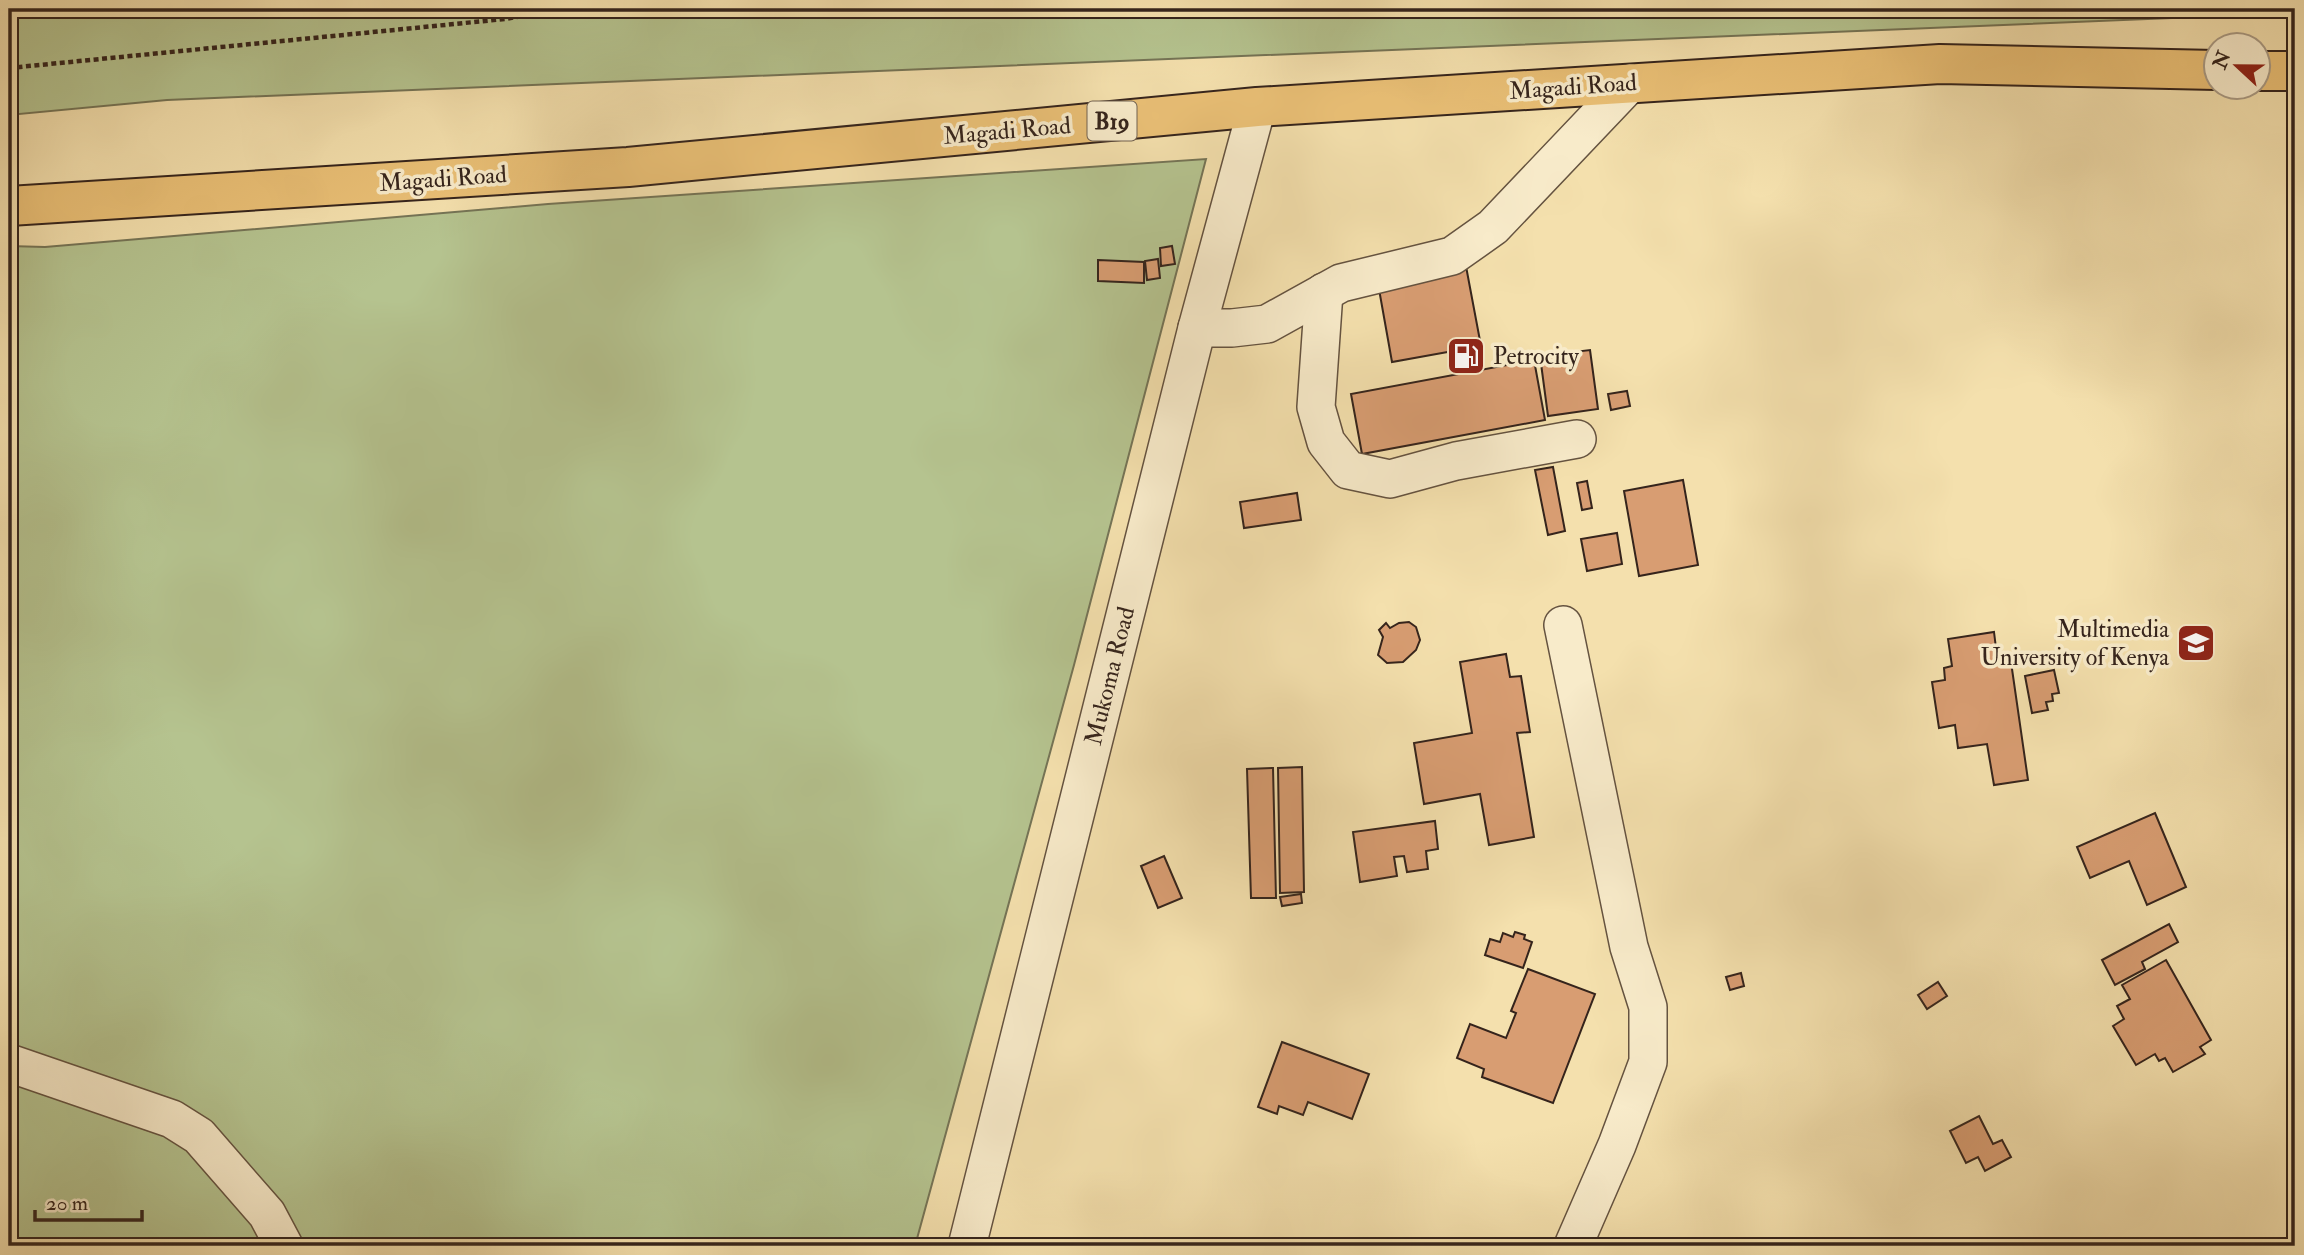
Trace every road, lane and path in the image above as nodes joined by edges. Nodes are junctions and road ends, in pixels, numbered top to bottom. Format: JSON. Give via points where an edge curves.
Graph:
{"nodes":[{"id":1,"x":560,"y":9,"type":"edge"},
{"id":2,"x":9,"y":68,"type":"edge"},
{"id":3,"x":2202,"y":70,"type":"edge"},
{"id":4,"x":2272,"y":71,"type":"edge"},
{"id":5,"x":2295,"y":71,"type":"edge"},
{"id":6,"x":1630,"y":83,"type":"junction"},
{"id":7,"x":1257,"y":107,"type":"junction"},
{"id":8,"x":9,"y":206,"type":"edge"},
{"id":9,"x":1324,"y":292,"type":"junction"},
{"id":10,"x":1197,"y":328,"type":"junction"},
{"id":11,"x":1577,"y":439,"type":"dead end"},
{"id":12,"x":1563,"y":625,"type":"dead end"},
{"id":13,"x":9,"y":1063,"type":"edge"},
{"id":14,"x":284,"y":1246,"type":"edge"},
{"id":15,"x":967,"y":1246,"type":"edge"},
{"id":16,"x":1573,"y":1246,"type":"edge"}],
"edges":[{"from":1,"to":2,"type":"path","via":[[505,19]]},
{"from":3,"to":6,"type":"highway","name":"Magadi Road","number":"B19","via":[[1940,64]]},
{"from":4,"to":5,"type":"highway"},
{"from":6,"to":7,"type":"highway","name":"Magadi Road","number":"B19"},
{"from":6,"to":9,"type":"street","via":[[1493,227],[1452,256],[1341,283]]},
{"from":7,"to":8,"type":"highway","name":"Magadi Road","number":"B19","via":[[628,167]]},
{"from":7,"to":10,"type":"street","name":"Mukoma Road"},
{"from":9,"to":10,"type":"street","via":[[1267,324]]},
{"from":9,"to":11,"type":"street","via":[[1316,407],[1326,442],[1348,470],[1390,479],[1455,461]]},
{"from":10,"to":15,"type":"street","name":"Mukoma Road"},
{"from":12,"to":16,"type":"street","via":[[1629,947],[1648,1007],[1648,1062]]},
{"from":13,"to":14,"type":"street","via":[[172,1119],[199,1136],[267,1214]]}]}
